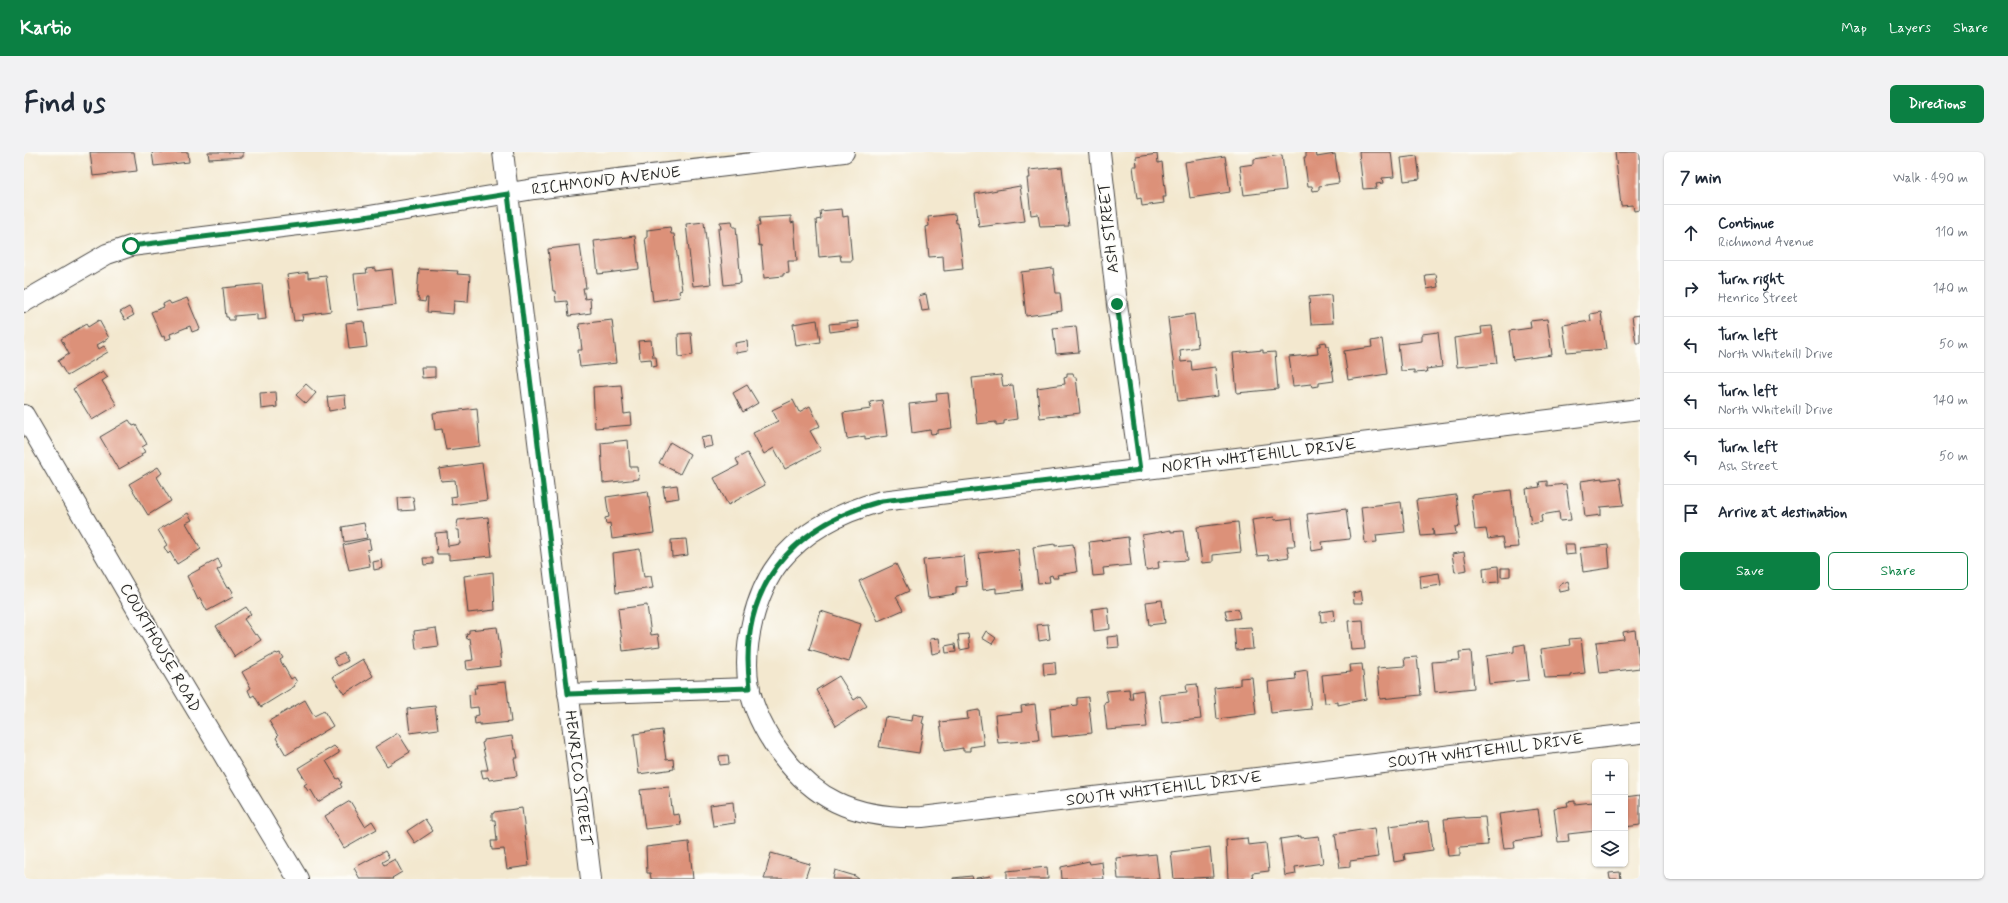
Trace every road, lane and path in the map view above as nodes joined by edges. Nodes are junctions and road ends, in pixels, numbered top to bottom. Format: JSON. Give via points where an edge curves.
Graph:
{"nodes":[{"id":1,"x":503,"y":152,"type":"edge"},
{"id":2,"x":844,"y":152,"type":"edge"},
{"id":3,"x":1100,"y":152,"type":"edge"},
{"id":4,"x":508,"y":194,"type":"junction"},
{"id":5,"x":24,"y":302,"type":"edge"},
{"id":6,"x":1640,"y":409,"type":"edge"},
{"id":7,"x":24,"y":415,"type":"edge"},
{"id":8,"x":1140,"y":470,"type":"junction"},
{"id":9,"x":750,"y":688,"type":"junction"},
{"id":10,"x":568,"y":694,"type":"junction"},
{"id":11,"x":1640,"y":733,"type":"edge"},
{"id":12,"x":298,"y":879,"type":"edge"},
{"id":13,"x":591,"y":879,"type":"edge"}],
"edges":[{"from":1,"to":4,"type":"street","name":"HENRICO STREET"},
{"from":2,"to":4,"type":"street","name":"RICHMOND AVENUE"},
{"from":3,"to":8,"type":"street","name":"ASH STREET","via":[[1117,304]]},
{"from":4,"to":5,"type":"street","name":"RICHMOND AVENUE","via":[[364,217],[131,246],[107,254]]},
{"from":4,"to":10,"type":"street","name":"HENRICO STREET"},
{"from":6,"to":8,"type":"street","name":"NORTH WHITEHILL DRIVE"},
{"from":7,"to":12,"type":"street","name":"COURTHOUSE ROAD"},
{"from":8,"to":9,"type":"street","name":"NORTH WHITEHILL DRIVE","via":[[882,501],[828,521],[802,540],[780,561],[764,587],[755,611],[749,644]]},
{"from":9,"to":10,"type":"street"},
{"from":9,"to":11,"type":"street","name":"SOUTH WHITEHILL DRIVE","via":[[758,716],[774,745],[790,766],[814,788],[844,805],[866,813],[897,818]]},
{"from":10,"to":13,"type":"street","name":"HENRICO STREET"}]}
